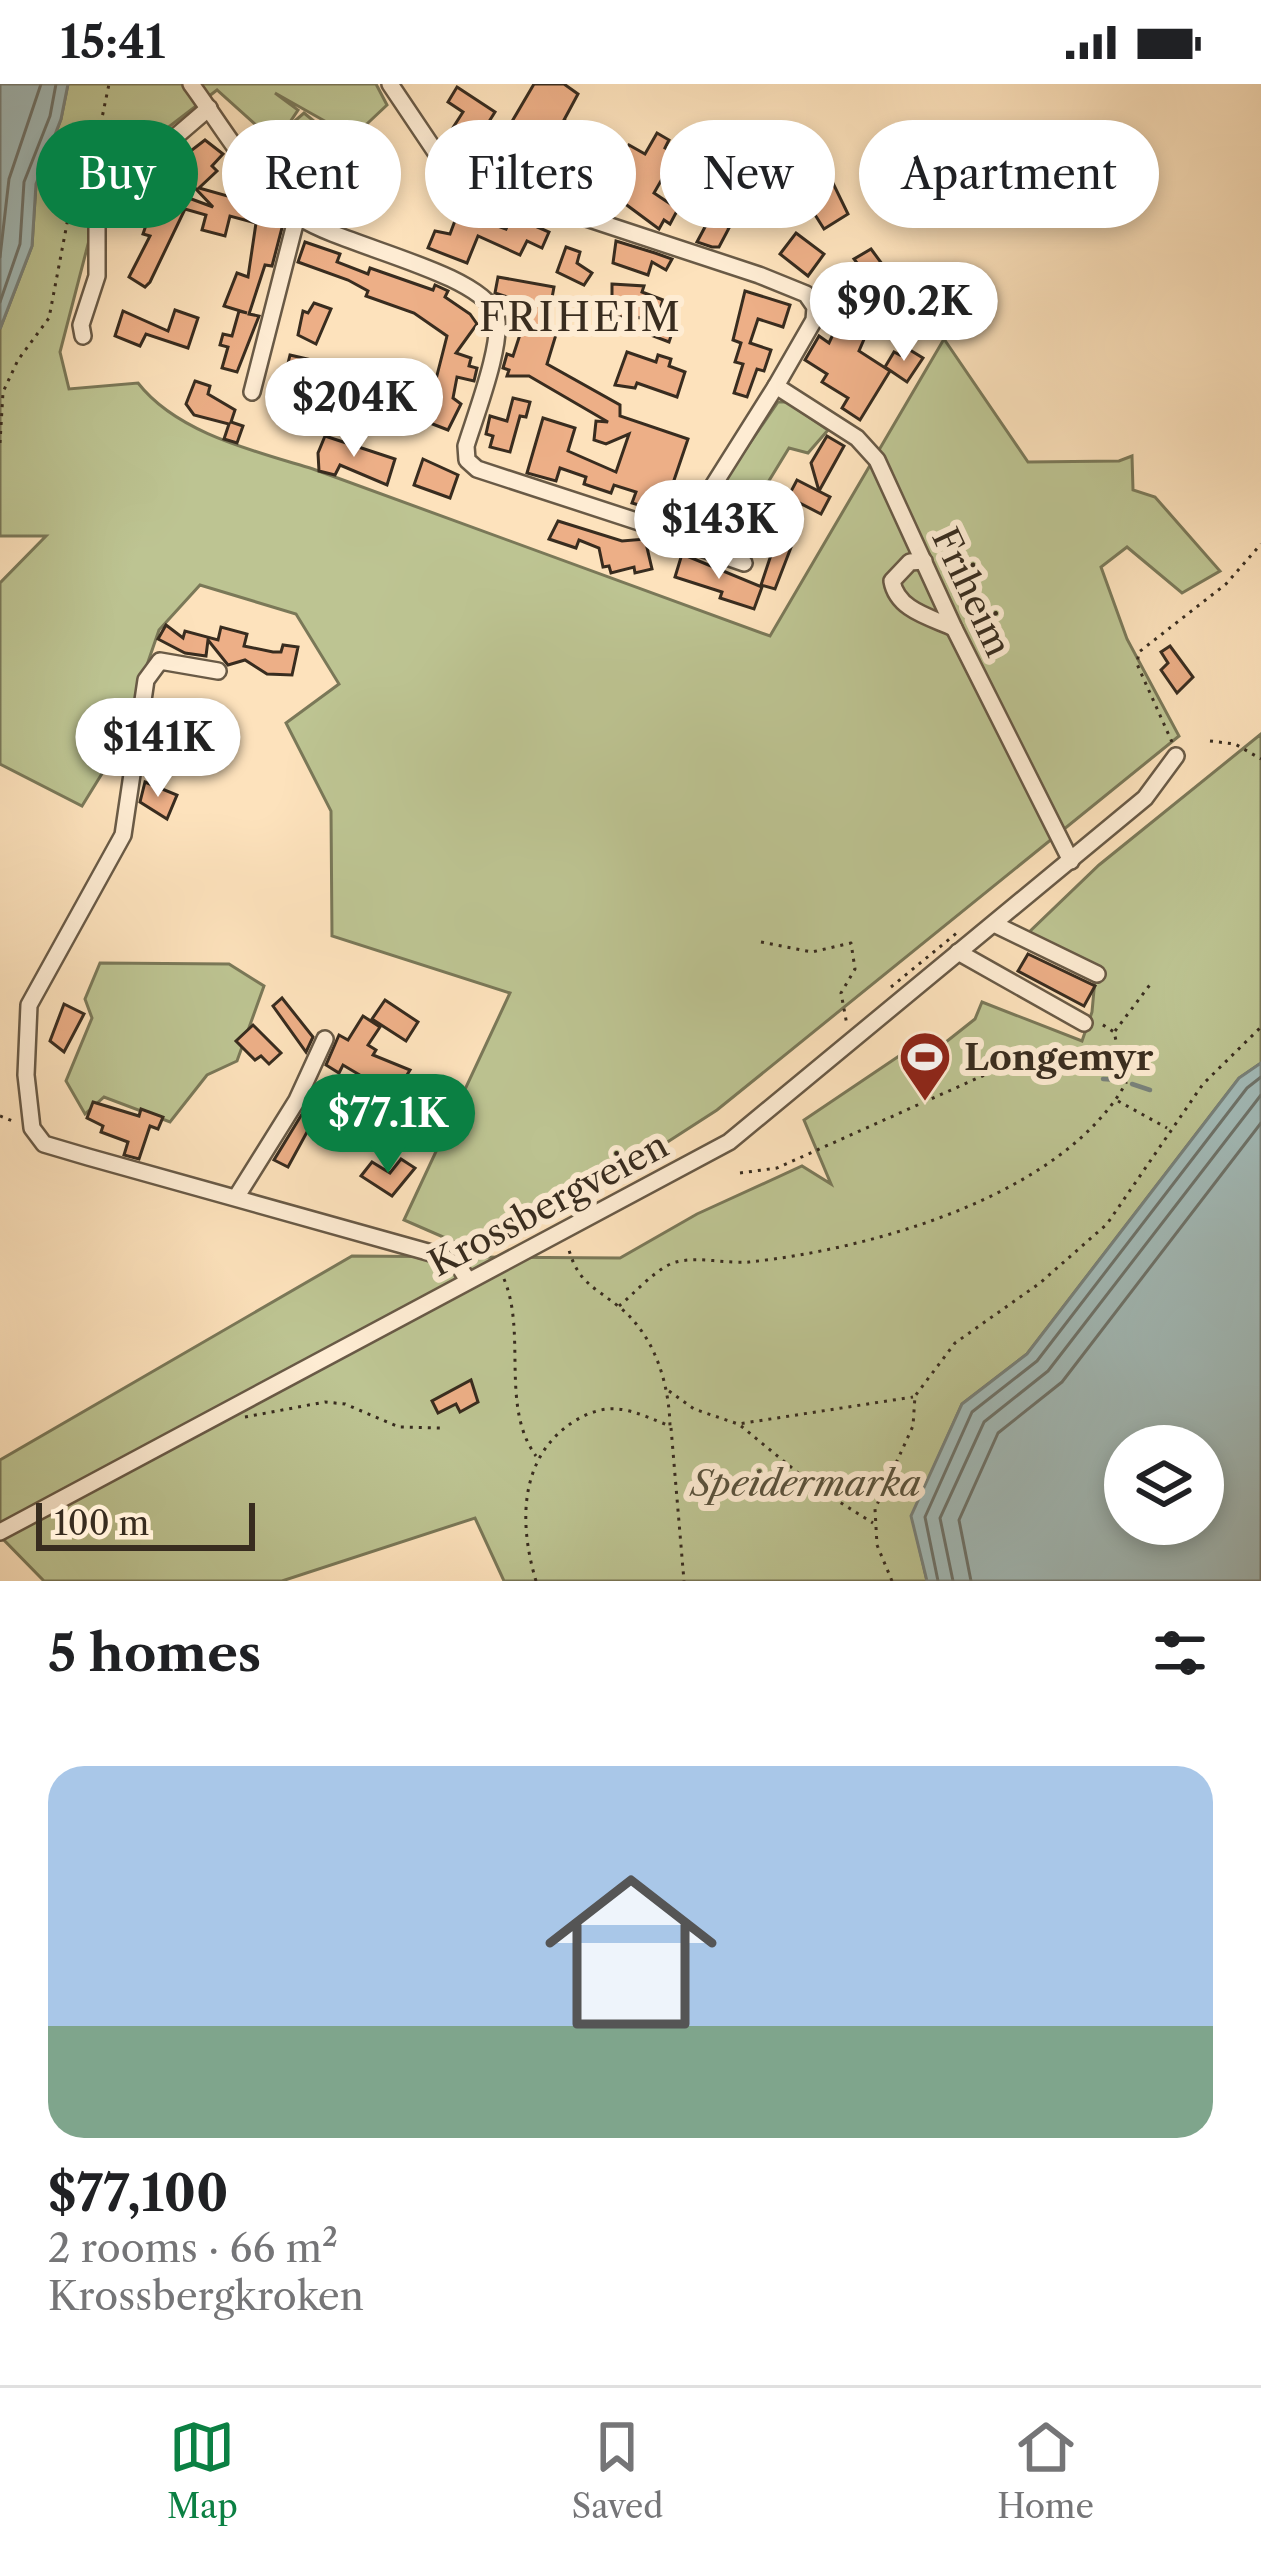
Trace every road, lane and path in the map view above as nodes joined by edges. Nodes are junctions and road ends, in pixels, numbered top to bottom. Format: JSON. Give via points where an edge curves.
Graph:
{"nodes":[{"id":1,"x":109,"y":84,"type":"edge"},
{"id":2,"x":191,"y":84,"type":"edge"},
{"id":3,"x":390,"y":84,"type":"edge"},
{"id":4,"x":208,"y":108,"type":"junction"},
{"id":5,"x":102,"y":120,"type":"edge"},
{"id":6,"x":193,"y":120,"type":"edge"},
{"id":7,"x":222,"y":125,"type":"edge"},
{"id":8,"x":66,"y":228,"type":"edge"},
{"id":9,"x":98,"y":228,"type":"edge"},
{"id":10,"x":294,"y":228,"type":"edge"},
{"id":11,"x":327,"y":228,"type":"edge"},
{"id":12,"x":83,"y":336,"type":"dead end"},
{"id":13,"x":776,"y":386,"type":"junction"},
{"id":14,"x":252,"y":392,"type":"dead end"},
{"id":15,"x":0,"y":443,"type":"edge"},
{"id":16,"x":684,"y":532,"type":"junction"},
{"id":17,"x":1261,"y":544,"type":"edge"},
{"id":18,"x":924,"y":561,"type":"junction"},
{"id":19,"x":744,"y":563,"type":"dead end"},
{"id":20,"x":954,"y":628,"type":"junction"},
{"id":21,"x":218,"y":671,"type":"dead end"},
{"id":22,"x":1210,"y":741,"type":"dead end"},
{"id":23,"x":1176,"y":756,"type":"joint"},
{"id":24,"x":1261,"y":759,"type":"edge"},
{"id":25,"x":1071,"y":861,"type":"junction"},
{"id":26,"x":969,"y":923,"type":"dead end"},
{"id":27,"x":994,"y":924,"type":"junction"},
{"id":28,"x":761,"y":942,"type":"dead end"},
{"id":29,"x":958,"y":952,"type":"junction"},
{"id":30,"x":1097,"y":974,"type":"dead end"},
{"id":31,"x":1152,"y":982,"type":"dead end"},
{"id":32,"x":878,"y":998,"type":"dead end"},
{"id":33,"x":862,"y":1011,"type":"dead end"},
{"id":34,"x":1084,"y":1023,"type":"dead end"},
{"id":35,"x":1261,"y":1027,"type":"edge"},
{"id":36,"x":851,"y":1031,"type":"junction"},
{"id":37,"x":325,"y":1039,"type":"dead end"},
{"id":38,"x":1018,"y":1060,"type":"dead end"},
{"id":39,"x":1117,"y":1100,"type":"junction"},
{"id":40,"x":1169,"y":1129,"type":"junction"},
{"id":41,"x":740,"y":1173,"type":"dead end"},
{"id":42,"x":237,"y":1196,"type":"junction"},
{"id":43,"x":560,"y":1232,"type":"junction"},
{"id":44,"x":569,"y":1250,"type":"joint"},
{"id":45,"x":502,"y":1275,"type":"dead end"},
{"id":46,"x":467,"y":1280,"type":"junction"},
{"id":47,"x":619,"y":1306,"type":"junction"},
{"id":48,"x":668,"y":1390,"type":"junction"},
{"id":49,"x":916,"y":1396,"type":"junction"},
{"id":50,"x":227,"y":1411,"type":"junction"},
{"id":51,"x":737,"y":1424,"type":"junction"},
{"id":52,"x":670,"y":1426,"type":"junction"},
{"id":53,"x":441,"y":1428,"type":"dead end"},
{"id":54,"x":537,"y":1457,"type":"junction"},
{"id":55,"x":875,"y":1524,"type":"junction"},
{"id":56,"x":0,"y":1532,"type":"edge"},
{"id":57,"x":536,"y":1581,"type":"edge"},
{"id":58,"x":684,"y":1581,"type":"edge"},
{"id":59,"x":892,"y":1581,"type":"edge"}],
"edges":[{"from":1,"to":5,"type":"path"},
{"from":2,"to":4,"type":"street"},
{"from":3,"to":13,"type":"street","via":[[443,163],[806,294],[814,320]]},
{"from":4,"to":6,"type":"street"},
{"from":4,"to":7,"type":"street"},
{"from":8,"to":15,"type":"path","via":[[49,319],[3,392]]},
{"from":9,"to":12,"type":"street"},
{"from":10,"to":14,"type":"street"},
{"from":11,"to":16,"type":"street","via":[[463,283],[494,310],[498,330],[467,460]]},
{"from":13,"to":16,"type":"street"},
{"from":13,"to":18,"type":"street","name":"Friheim","via":[[869,449]]},
{"from":16,"to":19,"type":"street","via":[[695,546]]},
{"from":17,"to":23,"type":"path","via":[[1226,584],[1139,652]]},
{"from":18,"to":20,"type":"street","name":"Friheim"},
{"from":18,"to":20,"type":"street","via":[[900,569],[895,596]]},
{"from":20,"to":25,"type":"street","name":"Friheim"},
{"from":21,"to":42,"type":"street","via":[[160,662],[146,680],[123,836],[29,1004],[26,1075],[28,1118],[44,1144]]},
{"from":22,"to":24,"type":"path"},
{"from":23,"to":25,"type":"street","name":"Krossbergveien","via":[[1144,798]]},
{"from":25,"to":27,"type":"street","name":"Krossbergveien"},
{"from":26,"to":32,"type":"path"},
{"from":27,"to":29,"type":"street","name":"Krossbergveien"},
{"from":27,"to":30,"type":"street"},
{"from":28,"to":36,"type":"path","via":[[812,952],[851,943],[855,969],[841,993]]},
{"from":29,"to":34,"type":"street"},
{"from":29,"to":36,"type":"street","name":"Krossbergveien"},
{"from":31,"to":39,"type":"path","via":[[1114,1032],[1126,1083]]},
{"from":33,"to":36,"type":"path"},
{"from":35,"to":40,"type":"path"},
{"from":36,"to":43,"type":"street","name":"Krossbergveien","via":[[729,1142]]},
{"from":37,"to":42,"type":"street"},
{"from":38,"to":41,"type":"path","via":[[777,1168]]},
{"from":39,"to":40,"type":"path"},
{"from":39,"to":47,"type":"path","via":[[1072,1147],[980,1202],[856,1244],[748,1262],[674,1262]]},
{"from":40,"to":49,"type":"path","via":[[1106,1224],[955,1343]]},
{"from":42,"to":46,"type":"street","via":[[442,1256]]},
{"from":43,"to":44,"type":"street"},
{"from":43,"to":46,"type":"street","name":"Krossbergveien"},
{"from":44,"to":47,"type":"path","via":[[585,1285]]},
{"from":45,"to":54,"type":"path","via":[[520,1422]]},
{"from":46,"to":50,"type":"street","name":"Krossbergveien"},
{"from":47,"to":48,"type":"path","via":[[642,1332]]},
{"from":48,"to":51,"type":"path"},
{"from":48,"to":52,"type":"path"},
{"from":49,"to":51,"type":"path"},
{"from":49,"to":55,"type":"path","via":[[914,1426]]},
{"from":50,"to":53,"type":"path","via":[[249,1418],[325,1402],[399,1427]]},
{"from":50,"to":56,"type":"street","name":"Krossbergveien"},
{"from":51,"to":55,"type":"path"},
{"from":52,"to":54,"type":"path","via":[[617,1409],[596,1412],[557,1434]]},
{"from":52,"to":58,"type":"path"},
{"from":54,"to":57,"type":"path","via":[[525,1519]]},
{"from":55,"to":59,"type":"path"}]}
